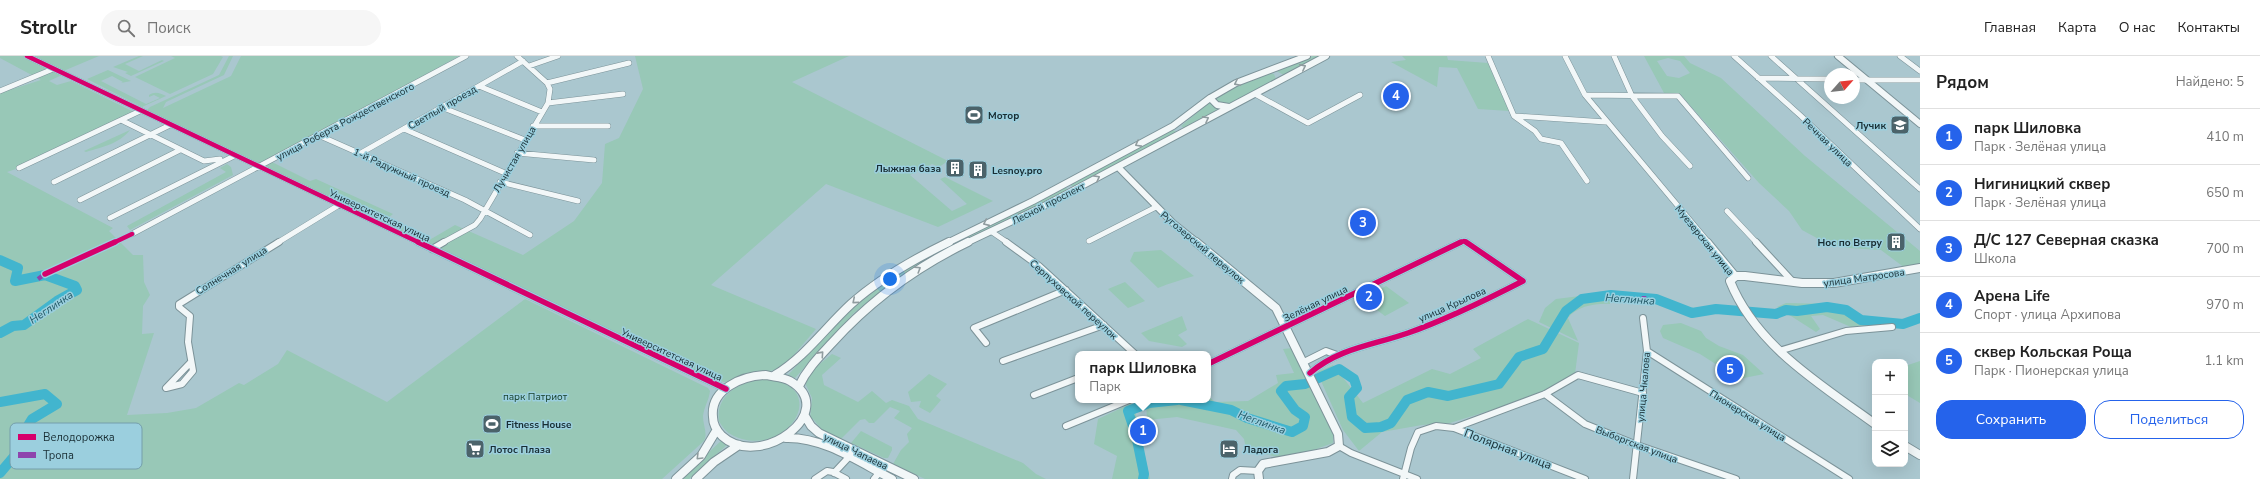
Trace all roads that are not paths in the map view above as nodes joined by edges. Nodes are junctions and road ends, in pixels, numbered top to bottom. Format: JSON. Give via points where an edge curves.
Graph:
{"nodes":[{"id":1,"x":27,"y":56,"type":"edge"},
{"id":2,"x":466,"y":56,"type":"edge"},
{"id":3,"x":517,"y":56,"type":"edge"},
{"id":4,"x":558,"y":56,"type":"edge"},
{"id":5,"x":1307,"y":56,"type":"edge"},
{"id":6,"x":1326,"y":56,"type":"edge"},
{"id":7,"x":1488,"y":56,"type":"edge"},
{"id":8,"x":1564,"y":56,"type":"edge"},
{"id":9,"x":1614,"y":56,"type":"edge"},
{"id":10,"x":1734,"y":56,"type":"edge"},
{"id":11,"x":1771,"y":56,"type":"edge"},
{"id":12,"x":1838,"y":56,"type":"edge"},
{"id":13,"x":1900,"y":56,"type":"edge"},
{"id":14,"x":523,"y":61,"type":"junction"},
{"id":15,"x":629,"y":63,"type":"dead end"},
{"id":16,"x":529,"y":66,"type":"junction"},
{"id":17,"x":53,"y":69,"type":"junction"},
{"id":18,"x":1266,"y":71,"type":"junction"},
{"id":19,"x":1920,"y":71,"type":"edge"},
{"id":20,"x":1758,"y":78,"type":"junction"},
{"id":21,"x":1796,"y":78,"type":"junction"},
{"id":22,"x":1281,"y":79,"type":"junction"},
{"id":23,"x":1824,"y":79,"type":"edge"},
{"id":24,"x":1860,"y":80,"type":"edge"},
{"id":25,"x":1867,"y":80,"type":"junction"},
{"id":26,"x":1920,"y":80,"type":"edge"},
{"id":27,"x":547,"y":83,"type":"junction"},
{"id":28,"x":479,"y":86,"type":"junction"},
{"id":29,"x":0,"y":91,"type":"edge"},
{"id":30,"x":623,"y":94,"type":"dead end"},
{"id":31,"x":1255,"y":94,"type":"junction"},
{"id":32,"x":1360,"y":95,"type":"dead end"},
{"id":33,"x":1585,"y":95,"type":"junction"},
{"id":34,"x":1632,"y":96,"type":"junction"},
{"id":35,"x":1210,"y":98,"type":"junction"},
{"id":36,"x":548,"y":103,"type":"junction"},
{"id":37,"x":1229,"y":107,"type":"junction"},
{"id":38,"x":441,"y":108,"type":"junction"},
{"id":39,"x":140,"y":111,"type":"junction"},
{"id":40,"x":542,"y":112,"type":"junction"},
{"id":41,"x":1514,"y":116,"type":"junction"},
{"id":42,"x":121,"y":120,"type":"junction"},
{"id":43,"x":1606,"y":122,"type":"junction"},
{"id":44,"x":1920,"y":124,"type":"edge"},
{"id":45,"x":170,"y":125,"type":"junction"},
{"id":46,"x":533,"y":126,"type":"junction"},
{"id":47,"x":608,"y":126,"type":"dead end"},
{"id":48,"x":1173,"y":126,"type":"junction"},
{"id":49,"x":404,"y":129,"type":"junction"},
{"id":50,"x":1183,"y":132,"type":"junction"},
{"id":51,"x":152,"y":134,"type":"junction"},
{"id":52,"x":318,"y":135,"type":"junction"},
{"id":53,"x":525,"y":140,"type":"junction"},
{"id":54,"x":180,"y":150,"type":"junction"},
{"id":55,"x":361,"y":153,"type":"junction"},
{"id":56,"x":517,"y":153,"type":"junction"},
{"id":57,"x":234,"y":156,"type":"junction"},
{"id":58,"x":224,"y":159,"type":"junction"},
{"id":59,"x":594,"y":160,"type":"dead end"},
{"id":60,"x":1690,"y":166,"type":"dead end"},
{"id":61,"x":258,"y":167,"type":"junction"},
{"id":62,"x":1118,"y":167,"type":"junction"},
{"id":63,"x":19,"y":168,"type":"dead end"},
{"id":64,"x":505,"y":173,"type":"junction"},
{"id":65,"x":1748,"y":178,"type":"dead end"},
{"id":66,"x":1588,"y":181,"type":"dead end"},
{"id":67,"x":54,"y":182,"type":"dead end"},
{"id":68,"x":500,"y":182,"type":"junction"},
{"id":69,"x":1066,"y":184,"type":"junction"},
{"id":70,"x":1075,"y":189,"type":"junction"},
{"id":71,"x":1920,"y":189,"type":"edge"},
{"id":72,"x":80,"y":200,"type":"dead end"},
{"id":73,"x":578,"y":201,"type":"dead end"},
{"id":74,"x":339,"y":205,"type":"junction"},
{"id":75,"x":1156,"y":207,"type":"junction"},
{"id":76,"x":1727,"y":210,"type":"dead end"},
{"id":77,"x":484,"y":212,"type":"junction"},
{"id":78,"x":110,"y":218,"type":"dead end"},
{"id":79,"x":1920,"y":229,"type":"edge"},
{"id":80,"x":992,"y":232,"type":"junction"},
{"id":81,"x":132,"y":234,"type":"dead end"},
{"id":82,"x":530,"y":235,"type":"dead end"},
{"id":83,"x":1089,"y":241,"type":"dead end"},
{"id":84,"x":1451,"y":247,"type":"joint"},
{"id":85,"x":432,"y":250,"type":"junction"},
{"id":86,"x":1920,"y":268,"type":"edge"},
{"id":87,"x":885,"y":276,"type":"junction"},
{"id":88,"x":1736,"y":276,"type":"junction"},
{"id":89,"x":1793,"y":282,"type":"junction"},
{"id":90,"x":877,"y":283,"type":"junction"},
{"id":91,"x":896,"y":284,"type":"junction"},
{"id":92,"x":889,"y":289,"type":"junction"},
{"id":93,"x":1066,"y":290,"type":"junction"},
{"id":94,"x":1642,"y":318,"type":"dead end"},
{"id":95,"x":1104,"y":325,"type":"junction"},
{"id":96,"x":1287,"y":327,"type":"junction"},
{"id":97,"x":1892,"y":327,"type":"dead end"},
{"id":98,"x":986,"y":343,"type":"dead end"},
{"id":99,"x":1132,"y":351,"type":"edge"},
{"id":100,"x":1647,"y":351,"type":"junction"},
{"id":101,"x":1779,"y":351,"type":"junction"},
{"id":102,"x":1337,"y":354,"type":"junction"},
{"id":103,"x":1002,"y":361,"type":"dead end"},
{"id":104,"x":191,"y":362,"type":"junction"},
{"id":105,"x":1304,"y":362,"type":"junction"},
{"id":106,"x":1211,"y":363,"type":"edge"},
{"id":107,"x":1318,"y":364,"type":"junction"},
{"id":108,"x":1311,"y":374,"type":"junction"},
{"id":109,"x":775,"y":375,"type":"junction"},
{"id":110,"x":1075,"y":379,"type":"edge"},
{"id":111,"x":799,"y":386,"type":"junction"},
{"id":112,"x":726,"y":389,"type":"junction"},
{"id":113,"x":1643,"y":393,"type":"junction"},
{"id":114,"x":1545,"y":394,"type":"junction"},
{"id":115,"x":1034,"y":395,"type":"dead end"},
{"id":116,"x":1122,"y":403,"type":"edge"},
{"id":117,"x":805,"y":416,"type":"junction"},
{"id":118,"x":1872,"y":422,"type":"edge"},
{"id":119,"x":1066,"y":426,"type":"dead end"},
{"id":120,"x":1454,"y":428,"type":"junction"},
{"id":121,"x":716,"y":431,"type":"junction"},
{"id":122,"x":784,"y":438,"type":"junction"},
{"id":123,"x":739,"y":445,"type":"junction"},
{"id":124,"x":1339,"y":446,"type":"junction"},
{"id":125,"x":1637,"y":446,"type":"junction"},
{"id":126,"x":1908,"y":448,"type":"edge"},
{"id":127,"x":1920,"y":455,"type":"edge"},
{"id":128,"x":848,"y":458,"type":"junction"},
{"id":129,"x":1260,"y":471,"type":"edge"},
{"id":130,"x":834,"y":473,"type":"junction"},
{"id":131,"x":877,"y":476,"type":"edge"},
{"id":132,"x":1403,"y":477,"type":"edge"},
{"id":133,"x":676,"y":479,"type":"edge"},
{"id":134,"x":696,"y":479,"type":"edge"},
{"id":135,"x":815,"y":479,"type":"edge"},
{"id":136,"x":846,"y":479,"type":"edge"},
{"id":137,"x":892,"y":479,"type":"edge"},
{"id":138,"x":914,"y":479,"type":"edge"},
{"id":139,"x":1232,"y":479,"type":"edge"},
{"id":140,"x":1416,"y":479,"type":"edge"},
{"id":141,"x":1585,"y":479,"type":"edge"},
{"id":142,"x":1633,"y":479,"type":"edge"},
{"id":143,"x":1736,"y":479,"type":"edge"},
{"id":144,"x":1849,"y":479,"type":"edge"}],
"edges":[{"from":1,"to":17,"type":"street","name":"Университетская улица"},
{"from":2,"to":52,"type":"street","name":"улица Роберта Рождественского"},
{"from":3,"to":14,"type":"street"},
{"from":4,"to":16,"type":"street"},
{"from":5,"to":18,"type":"main road","name":"Лесной проспект"},
{"from":22,"to":6,"type":"main road","name":"Лесной проспект","one_way":true},
{"from":7,"to":41,"type":"street"},
{"from":8,"to":33,"type":"street","name":"Муезерская улица"},
{"from":9,"to":34,"type":"street"},
{"from":10,"to":20,"type":"street","name":"Речная улица"},
{"from":11,"to":21,"type":"street"},
{"from":12,"to":25,"type":"main road"},
{"from":13,"to":19,"type":"street"},
{"from":14,"to":16,"type":"street"},
{"from":14,"to":28,"type":"street","name":"Светлый проезд"},
{"from":15,"to":27,"type":"street"},
{"from":16,"to":27,"type":"street"},
{"from":17,"to":29,"type":"street"},
{"from":17,"to":39,"type":"street","name":"Университетская улица"},
{"from":18,"to":22,"type":"main road","via":[[1278,73]]},
{"from":18,"to":35,"type":"main road","name":"Лесной проспект","one_way":true,"via":[[1236,83]]},
{"from":20,"to":21,"type":"street"},
{"from":20,"to":79,"type":"street","name":"Речная улица"},
{"from":21,"to":23,"type":"street"},
{"from":21,"to":71,"type":"street"},
{"from":22,"to":31,"type":"main road","name":"Лесной проспект"},
{"from":24,"to":25,"type":"street"},
{"from":25,"to":26,"type":"street"},
{"from":25,"to":44,"type":"main road"},
{"from":27,"to":36,"type":"street","via":[[550,89]]},
{"from":28,"to":38,"type":"street","name":"Светлый проезд"},
{"from":28,"to":40,"type":"street"},
{"from":30,"to":36,"type":"street"},
{"from":31,"to":32,"type":"street","via":[[1303,122],[1314,121]]},
{"from":31,"to":37,"type":"main road","name":"Лесной проспект"},
{"from":33,"to":34,"type":"street"},
{"from":33,"to":43,"type":"street","name":"Муезерская улица"},
{"from":34,"to":60,"type":"street","via":[[1662,136]]},
{"from":34,"to":65,"type":"street","via":[[1678,96]]},
{"from":35,"to":37,"type":"main road","via":[[1217,105]]},
{"from":35,"to":48,"type":"main road","name":"Лесной проспект"},
{"from":36,"to":40,"type":"street","name":"Лучистая улица"},
{"from":50,"to":37,"type":"main road","name":"Лесной проспект","one_way":true},
{"from":38,"to":49,"type":"street","name":"Светлый проезд"},
{"from":38,"to":53,"type":"street"},
{"from":39,"to":42,"type":"street"},
{"from":39,"to":45,"type":"street","name":"Университетская улица"},
{"from":40,"to":46,"type":"street","name":"Лучистая улица"},
{"from":41,"to":43,"type":"street"},
{"from":41,"to":66,"type":"street","via":[[1536,131],[1541,139],[1561,143]]},
{"from":42,"to":51,"type":"street"},
{"from":42,"to":63,"type":"street"},
{"from":43,"to":88,"type":"street","name":"Муезерская улица"},
{"from":45,"to":51,"type":"street"},
{"from":45,"to":57,"type":"street","name":"Университетская улица"},
{"from":46,"to":47,"type":"street"},
{"from":46,"to":53,"type":"street","name":"Лучистая улица"},
{"from":48,"to":50,"type":"main road"},
{"from":48,"to":69,"type":"main road","name":"Лесной проспект","one_way":true},
{"from":49,"to":55,"type":"street","name":"Светлый проезд"},
{"from":49,"to":64,"type":"street"},
{"from":50,"to":62,"type":"main road","name":"Лесной проспект"},
{"from":51,"to":54,"type":"street"},
{"from":51,"to":67,"type":"street"},
{"from":52,"to":55,"type":"street","name":"1-й Радужный проезд"},
{"from":52,"to":61,"type":"street","name":"улица Роберта Рождественского"},
{"from":53,"to":56,"type":"street","name":"Лучистая улица"},
{"from":54,"to":58,"type":"street","via":[[204,160]]},
{"from":54,"to":72,"type":"street"},
{"from":55,"to":77,"type":"street","name":"1-й Радужный проезд","via":[[465,200]]},
{"from":56,"to":59,"type":"street"},
{"from":56,"to":64,"type":"street","name":"Лучистая улица"},
{"from":57,"to":58,"type":"street"},
{"from":57,"to":61,"type":"street","name":"Университетская улица"},
{"from":58,"to":78,"type":"street"},
{"from":61,"to":74,"type":"street","name":"Университетская улица"},
{"from":61,"to":81,"type":"street","name":"улица Роберта Рождественского"},
{"from":70,"to":62,"type":"main road","name":"Лесной проспект","one_way":true},
{"from":62,"to":75,"type":"main road","name":"Ругозерский переулок"},
{"from":64,"to":68,"type":"street","name":"Лучистая улица"},
{"from":68,"to":73,"type":"street"},
{"from":68,"to":77,"type":"street","name":"Лучистая улица"},
{"from":69,"to":70,"type":"main road","via":[[1067,187]]},
{"from":69,"to":87,"type":"main road","name":"Лесной проспект","one_way":true,"via":[[935,248]]},
{"from":70,"to":80,"type":"main road","name":"Лесной проспект"},
{"from":74,"to":85,"type":"street","name":"Университетская улица"},
{"from":74,"to":104,"type":"street","name":"Солнечная улица","via":[[179,304],[179,307],[190,316],[188,342]]},
{"from":75,"to":83,"type":"street"},
{"from":75,"to":96,"type":"main road","name":"Ругозерский переулок","via":[[1198,245],[1276,308]]},
{"from":76,"to":89,"type":"street"},
{"from":77,"to":82,"type":"street","name":"1-й Радужный проезд"},
{"from":77,"to":85,"type":"street","name":"Лучистая улица","via":[[475,224]]},
{"from":91,"to":80,"type":"main road","name":"Лесной проспект","one_way":true,"via":[[943,255]]},
{"from":80,"to":93,"type":"street","name":"Серпуховской переулок","via":[[1039,266]]},
{"from":84,"to":96,"type":"street","name":"Зелёная улица"},
{"from":84,"to":102,"type":"street","name":"улица Крылова","via":[[1464,241],[1522,281],[1468,308],[1408,333],[1352,347]]},
{"from":85,"to":112,"type":"street","name":"Университетская улица"},
{"from":86,"to":89,"type":"main road","name":"улица Матросова","via":[[1834,283]]},
{"from":87,"to":90,"type":"main road","name":"Лесной проспект"},
{"from":87,"to":91,"type":"main road","via":[[888,282]]},
{"from":88,"to":89,"type":"main road","name":"улица Матросова"},
{"from":88,"to":101,"type":"main road","name":"Муезерская улица","via":[[1730,280],[1743,308]]},
{"from":90,"to":92,"type":"main road","via":[[885,284]]},
{"from":90,"to":109,"type":"main road","name":"Лесной проспект","one_way":true,"via":[[850,305],[792,365]]},
{"from":91,"to":92,"type":"main road","name":"Лесной проспект"},
{"from":111,"to":92,"type":"main road","name":"Лесной проспект","one_way":true,"via":[[806,371],[833,340]]},
{"from":93,"to":95,"type":"street","name":"Серпуховской переулок"},
{"from":93,"to":98,"type":"street","via":[[974,328]]},
{"from":94,"to":100,"type":"street","name":"улица Чкалова"},
{"from":95,"to":99,"type":"street","name":"Серпуховской переулок"},
{"from":95,"to":103,"type":"street"},
{"from":96,"to":105,"type":"main road","name":"Ругозерский переулок"},
{"from":96,"to":106,"type":"street","name":"Зелёная улица"},
{"from":97,"to":101,"type":"street","via":[[1846,331]]},
{"from":100,"to":113,"type":"street","name":"улица Чкалова"},
{"from":100,"to":144,"type":"street","name":"Пионерская улица"},
{"from":101,"to":118,"type":"main road","name":"Муезерская улица"},
{"from":102,"to":105,"type":"street","via":[[1326,351]]},
{"from":102,"to":107,"type":"street","name":"улица Крылова"},
{"from":104,"to":104,"type":"street","name":"Солнечная улица","via":[[193,371],[188,380],[181,386],[166,388]]},
{"from":105,"to":107,"type":"street"},
{"from":105,"to":108,"type":"main road","name":"Ругозерский переулок"},
{"from":107,"to":108,"type":"street","name":"улица Крылова"},
{"from":108,"to":124,"type":"main road","name":"Ругозерский переулок","via":[[1338,434]]},
{"from":109,"to":111,"type":"main road"},
{"from":109,"to":112,"type":"main road","via":[[749,377]]},
{"from":110,"to":115,"type":"street"},
{"from":111,"to":117,"type":"main road","via":[[805,395],[807,405]]},
{"from":112,"to":121,"type":"main road","via":[[713,405],[712,423]]},
{"from":113,"to":114,"type":"street","via":[[1581,375]]},
{"from":113,"to":125,"type":"street","name":"улица Чкалова"},
{"from":114,"to":120,"type":"street"},
{"from":114,"to":125,"type":"street","name":"Выборгская улица","via":[[1585,424]]},
{"from":116,"to":119,"type":"street"},
{"from":117,"to":122,"type":"main road","via":[[797,428]]},
{"from":117,"to":138,"type":"main road","name":"улица Чапаева","via":[[819,433]]},
{"from":120,"to":132,"type":"street","via":[[1436,426],[1418,432]]},
{"from":120,"to":141,"type":"street","name":"Полярная улица"},
{"from":121,"to":123,"type":"main road","via":[[722,437]]},
{"from":121,"to":133,"type":"main road","one_way":true,"via":[[701,456]]},
{"from":122,"to":123,"type":"main road","via":[[763,446]]},
{"from":122,"to":128,"type":"main road","name":"улица Чапаева","via":[[812,440]]},
{"from":123,"to":134,"type":"main road","via":[[714,462]]},
{"from":124,"to":129,"type":"main road","via":[[1328,452]]},
{"from":124,"to":132,"type":"street"},
{"from":125,"to":142,"type":"street","name":"улица Чкалова"},
{"from":125,"to":143,"type":"street","name":"Выборгская улица"},
{"from":126,"to":127,"type":"main road"},
{"from":128,"to":130,"type":"street"},
{"from":128,"to":131,"type":"main road","name":"улица Чапаева"},
{"from":129,"to":139,"type":"street","via":[[1240,470]]},
{"from":130,"to":135,"type":"street","via":[[830,470],[822,471]]},
{"from":130,"to":136,"type":"street"},
{"from":131,"to":137,"type":"main road","name":"улица Чапаева"},
{"from":132,"to":140,"type":"street"}]}
